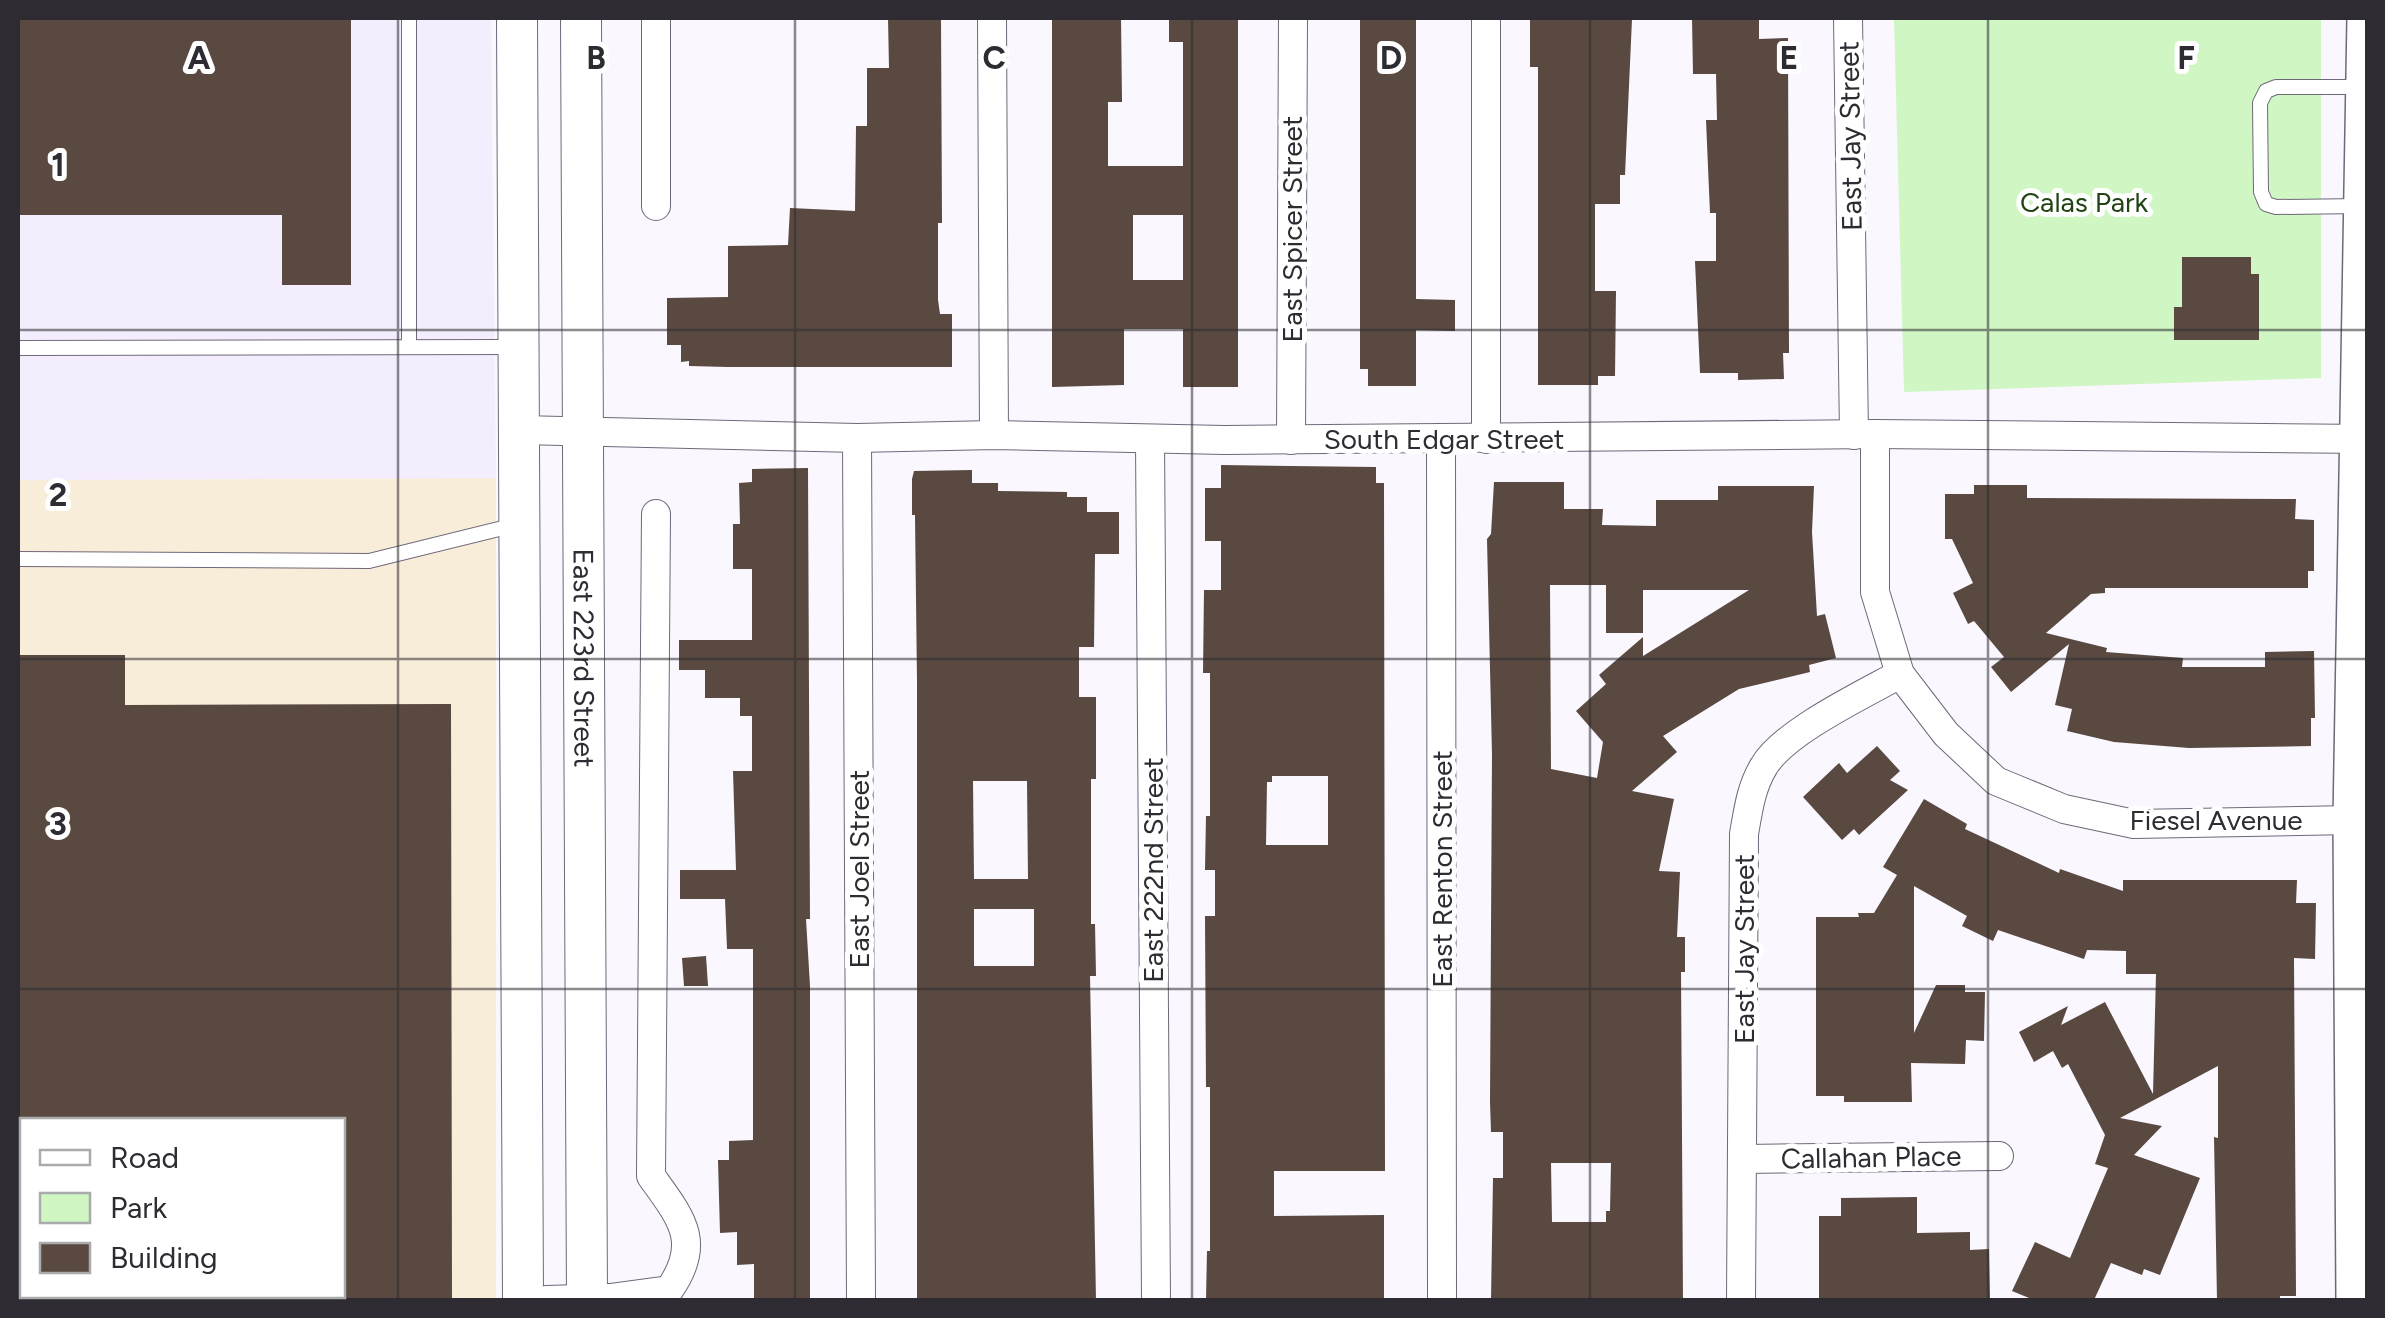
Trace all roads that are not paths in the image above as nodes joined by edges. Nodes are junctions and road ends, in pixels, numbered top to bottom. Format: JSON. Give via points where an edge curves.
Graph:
{"nodes":[{"id":1,"x":408,"y":18,"type":"edge"},
{"id":2,"x":517,"y":18,"type":"edge"},
{"id":3,"x":582,"y":18,"type":"edge"},
{"id":4,"x":656,"y":18,"type":"edge"},
{"id":5,"x":992,"y":18,"type":"edge"},
{"id":6,"x":1293,"y":18,"type":"edge"},
{"id":7,"x":1486,"y":18,"type":"edge"},
{"id":8,"x":1848,"y":18,"type":"edge"},
{"id":9,"x":2365,"y":18,"type":"edge"},
{"id":10,"x":2364,"y":86,"type":"junction"},
{"id":11,"x":656,"y":206,"type":"dead end"},
{"id":12,"x":2362,"y":206,"type":"junction"},
{"id":13,"x":409,"y":347,"type":"junction"},
{"id":14,"x":520,"y":347,"type":"junction"},
{"id":15,"x":18,"y":348,"type":"edge"},
{"id":16,"x":520,"y":430,"type":"junction"},
{"id":17,"x":585,"y":431,"type":"junction"},
{"id":18,"x":1864,"y":434,"type":"junction"},
{"id":19,"x":994,"y":436,"type":"junction"},
{"id":20,"x":857,"y":438,"type":"junction"},
{"id":21,"x":1441,"y":438,"type":"junction"},
{"id":22,"x":1486,"y":439,"type":"junction"},
{"id":23,"x":2364,"y":439,"type":"edge"},
{"id":24,"x":1150,"y":440,"type":"junction"},
{"id":25,"x":1291,"y":440,"type":"junction"},
{"id":26,"x":656,"y":514,"type":"dead end"},
{"id":27,"x":520,"y":524,"type":"junction"},
{"id":28,"x":18,"y":559,"type":"edge"},
{"id":29,"x":1900,"y":674,"type":"junction"},
{"id":30,"x":2351,"y":820,"type":"junction"},
{"id":31,"x":1999,"y":1156,"type":"dead end"},
{"id":32,"x":1744,"y":1159,"type":"junction"},
{"id":33,"x":522,"y":1300,"type":"edge"},
{"id":34,"x":547,"y":1300,"type":"edge"},
{"id":35,"x":588,"y":1300,"type":"edge"},
{"id":36,"x":860,"y":1300,"type":"edge"},
{"id":37,"x":1156,"y":1300,"type":"edge"},
{"id":38,"x":1442,"y":1300,"type":"edge"},
{"id":39,"x":1741,"y":1300,"type":"edge"},
{"id":40,"x":2354,"y":1300,"type":"edge"}],
"edges":[{"from":1,"to":13,"type":"lane"},
{"from":2,"to":14,"type":"main road"},
{"from":3,"to":17,"type":"main road","name":"East 223rd Street"},
{"from":4,"to":11,"type":"street"},
{"from":5,"to":19,"type":"street"},
{"from":6,"to":25,"type":"street","name":"East Spicer Street"},
{"from":7,"to":22,"type":"street"},
{"from":8,"to":18,"type":"street","name":"East Jay Street"},
{"from":9,"to":10,"type":"street"},
{"from":10,"to":12,"type":"street"},
{"from":10,"to":12,"type":"lane","via":[[2271,88],[2260,103],[2266,204]]},
{"from":12,"to":23,"type":"street"},
{"from":13,"to":14,"type":"lane"},
{"from":13,"to":15,"type":"lane"},
{"from":14,"to":16,"type":"main road"},
{"from":16,"to":17,"type":"street","name":"South Edgar Street"},
{"from":16,"to":27,"type":"main road"},
{"from":17,"to":20,"type":"street","name":"South Edgar Street"},
{"from":17,"to":35,"type":"main road","name":"East 223rd Street"},
{"from":18,"to":22,"type":"street","name":"South Edgar Street"},
{"from":18,"to":23,"type":"street","name":"South Edgar Street"},
{"from":18,"to":29,"type":"street","name":"Fiesel Avenue","via":[[1875,592]]},
{"from":19,"to":20,"type":"street","name":"South Edgar Street"},
{"from":19,"to":24,"type":"street","name":"South Edgar Street"},
{"from":20,"to":36,"type":"street","name":"East Joel Street"},
{"from":21,"to":22,"type":"street","name":"South Edgar Street"},
{"from":21,"to":25,"type":"street","name":"South Edgar Street"},
{"from":21,"to":38,"type":"street","name":"East Renton Street"},
{"from":23,"to":30,"type":"street"},
{"from":24,"to":25,"type":"street","name":"South Edgar Street"},
{"from":24,"to":37,"type":"street","name":"East 222nd Street"},
{"from":26,"to":35,"type":"street","via":[[651,1176],[678,1216],[686,1241],[684,1268],[668,1290]]},
{"from":27,"to":28,"type":"lane","via":[[369,560]]},
{"from":27,"to":33,"type":"main road"},
{"from":29,"to":30,"type":"street","name":"Fiesel Avenue","via":[[1946,734],[1996,780],[2064,809],[2134,824]]},
{"from":29,"to":32,"type":"street","name":"East Jay Street","via":[[1790,742],[1765,763],[1751,795],[1744,834]]},
{"from":30,"to":40,"type":"street"},
{"from":31,"to":32,"type":"street","name":"Callahan Place"},
{"from":32,"to":39,"type":"street","name":"East Jay Street"},
{"from":34,"to":35,"type":"street"}]}
